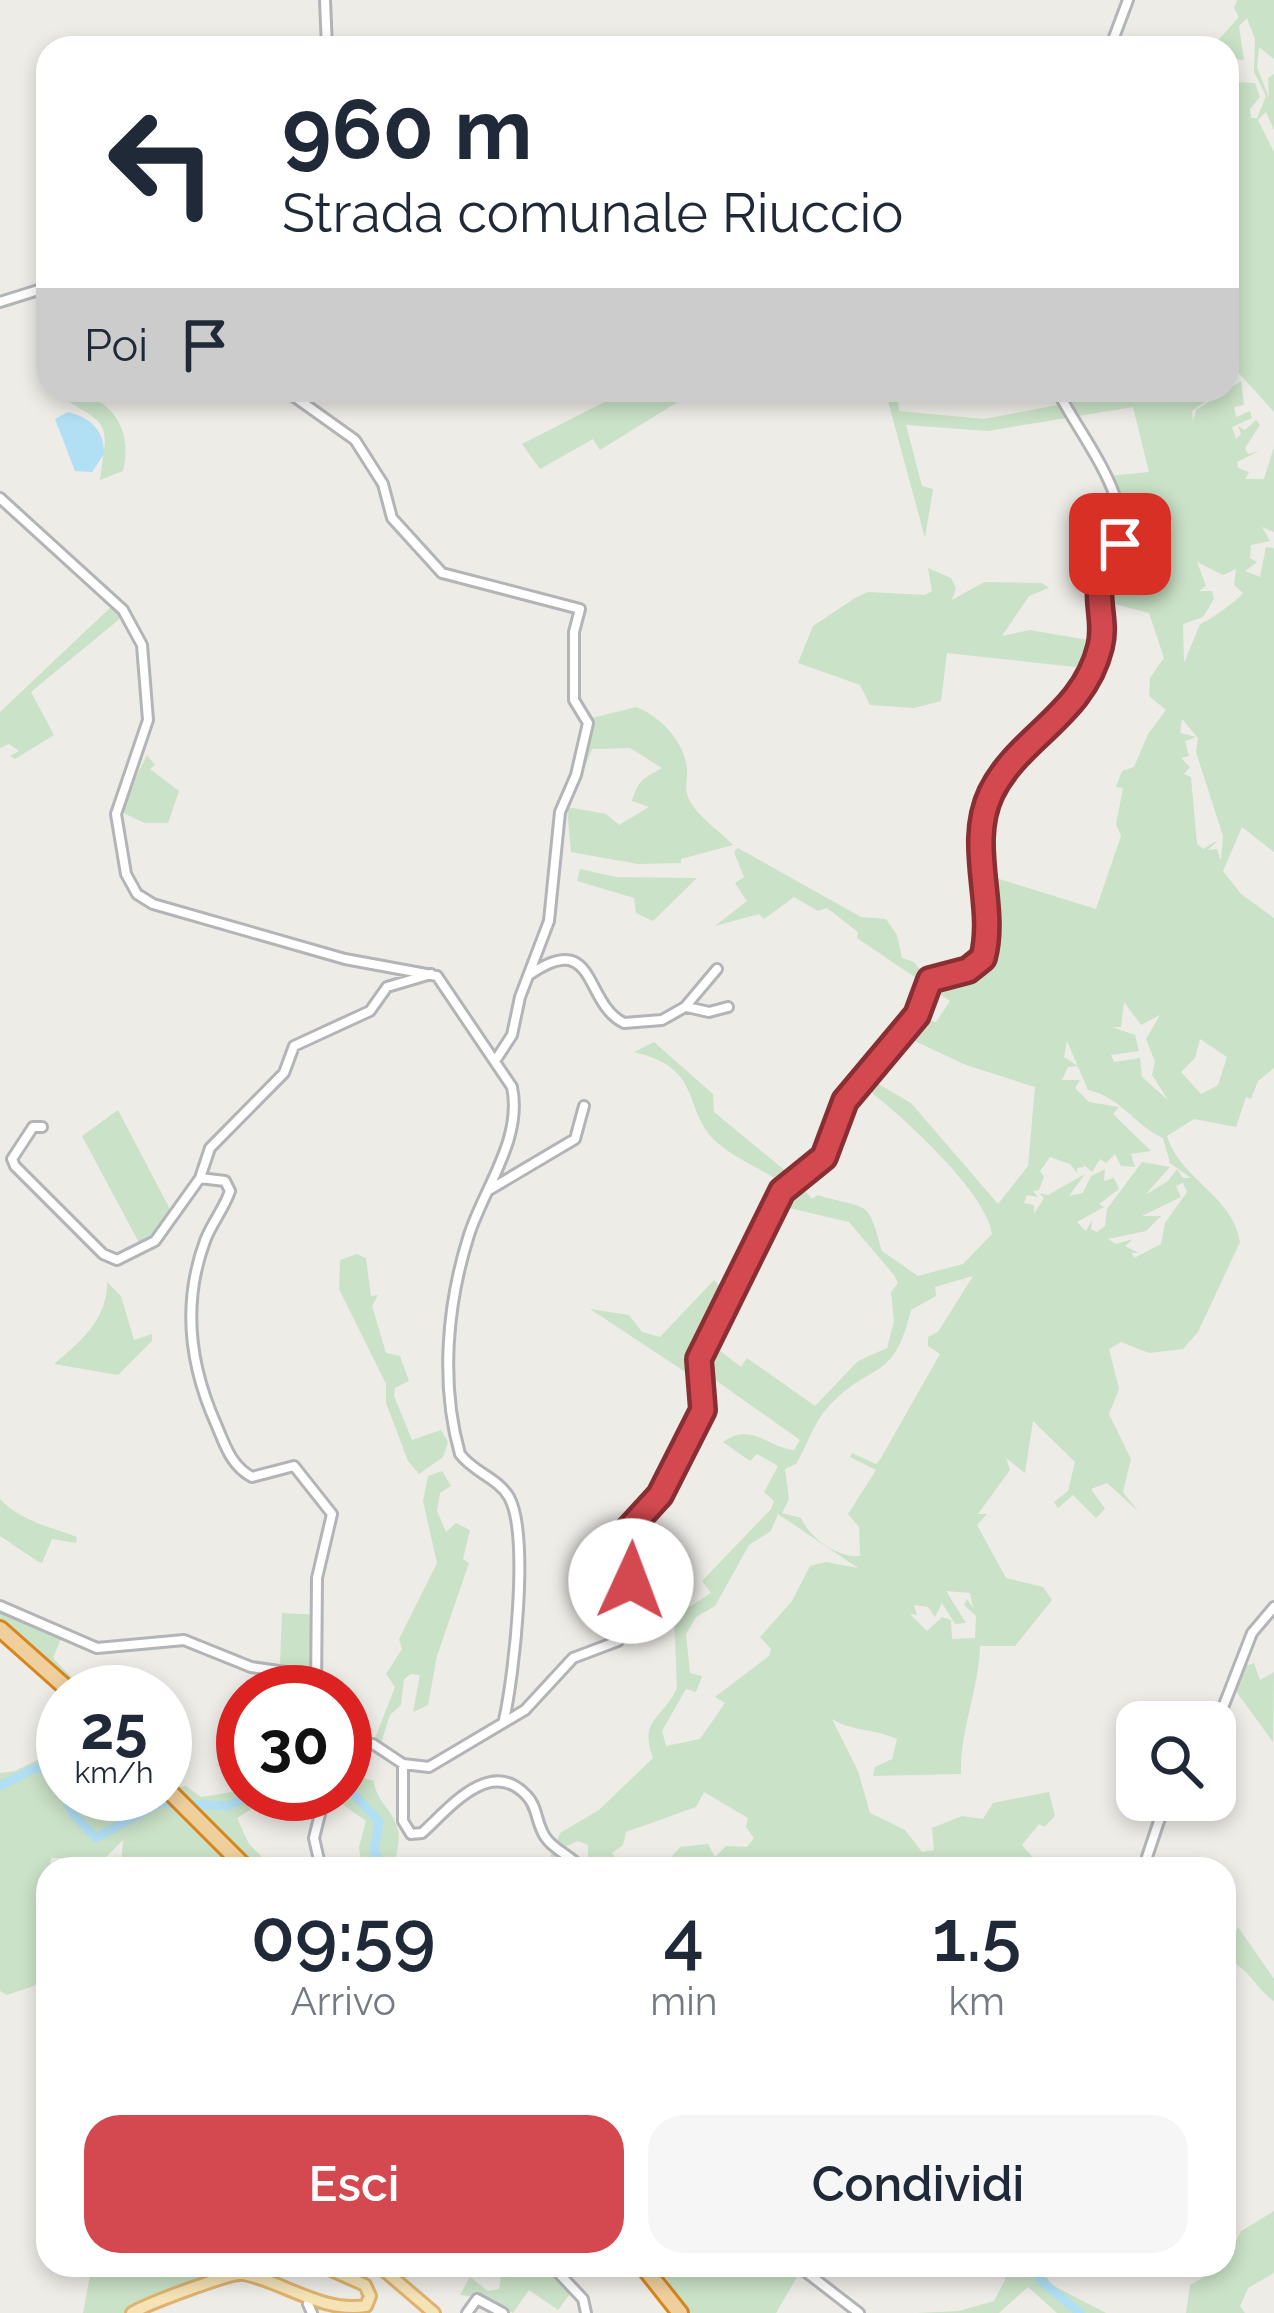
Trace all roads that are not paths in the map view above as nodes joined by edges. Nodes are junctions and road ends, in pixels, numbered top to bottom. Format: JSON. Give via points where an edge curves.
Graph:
{"nodes":[{"id":1,"x":325,"y":0,"type":"edge"},
{"id":2,"x":1128,"y":0,"type":"edge"},
{"id":3,"x":327,"y":36,"type":"edge"},
{"id":4,"x":1114,"y":36,"type":"edge"},
{"id":5,"x":36,"y":291,"type":"edge"},
{"id":6,"x":0,"y":302,"type":"edge"},
{"id":7,"x":302,"y":402,"type":"edge"},
{"id":8,"x":1064,"y":402,"type":"edge"},
{"id":9,"x":0,"y":498,"type":"edge"},
{"id":10,"x":717,"y":970,"type":"dead end"},
{"id":11,"x":434,"y":975,"type":"junction"},
{"id":12,"x":528,"y":976,"type":"junction"},
{"id":13,"x":685,"y":1007,"type":"junction"},
{"id":14,"x":728,"y":1007,"type":"dead end"},
{"id":15,"x":497,"y":1058,"type":"junction"},
{"id":16,"x":584,"y":1106,"type":"dead end"},
{"id":17,"x":42,"y":1127,"type":"dead end"},
{"id":18,"x":200,"y":1178,"type":"junction"},
{"id":19,"x":488,"y":1191,"type":"junction"},
{"id":20,"x":0,"y":1606,"type":"edge"},
{"id":21,"x":1274,"y":1607,"type":"edge"},
{"id":22,"x":0,"y":1629,"type":"edge"},
{"id":23,"x":41,"y":1665,"type":"edge"},
{"id":24,"x":246,"y":1665,"type":"edge"},
{"id":25,"x":315,"y":1665,"type":"edge"},
{"id":26,"x":1226,"y":1701,"type":"edge"},
{"id":27,"x":503,"y":1721,"type":"junction"},
{"id":28,"x":372,"y":1744,"type":"edge"},
{"id":29,"x":403,"y":1764,"type":"junction"},
{"id":30,"x":192,"y":1814,"type":"edge"},
{"id":31,"x":318,"y":1821,"type":"edge"},
{"id":32,"x":1159,"y":1821,"type":"edge"},
{"id":33,"x":234,"y":1857,"type":"edge"},
{"id":34,"x":318,"y":1857,"type":"edge"},
{"id":35,"x":568,"y":1857,"type":"edge"},
{"id":36,"x":1147,"y":1857,"type":"edge"},
{"id":37,"x":222,"y":2277,"type":"edge"},
{"id":38,"x":247,"y":2277,"type":"edge"},
{"id":39,"x":349,"y":2277,"type":"edge"},
{"id":40,"x":392,"y":2277,"type":"edge"},
{"id":41,"x":562,"y":2277,"type":"edge"},
{"id":42,"x":652,"y":2277,"type":"edge"},
{"id":43,"x":812,"y":2277,"type":"edge"},
{"id":44,"x":310,"y":2309,"type":"edge"},
{"id":45,"x":132,"y":2313,"type":"edge"},
{"id":46,"x":434,"y":2313,"type":"edge"},
{"id":47,"x":466,"y":2313,"type":"edge"},
{"id":48,"x":503,"y":2313,"type":"edge"},
{"id":49,"x":586,"y":2313,"type":"edge"},
{"id":50,"x":680,"y":2313,"type":"edge"},
{"id":51,"x":859,"y":2313,"type":"edge"}],
"edges":[{"from":1,"to":3,"type":"street"},
{"from":2,"to":4,"type":"street"},
{"from":5,"to":6,"type":"street"},
{"from":7,"to":12,"type":"street","via":[[355,440],[392,518],[442,573],[580,609],[574,700],[588,723],[560,812],[550,921]]},
{"from":8,"to":27,"type":"street","via":[[1110,482],[1120,544],[1100,584],[1104,624],[1090,673],[1073,704],[992,792],[980,860],[983,958],[930,980],[917,1015],[845,1101],[824,1157],[782,1191],[699,1359],[703,1410],[660,1495],[628,1530],[631,1606],[623,1634],[573,1658],[525,1710]]},
{"from":9,"to":11,"type":"street","via":[[123,610],[142,645],[148,720],[116,814],[137,894],[287,944]]},
{"from":10,"to":13,"type":"street"},
{"from":11,"to":15,"type":"street"},
{"from":11,"to":18,"type":"street","via":[[387,987],[370,1011],[294,1046],[284,1073],[210,1148]]},
{"from":12,"to":13,"type":"street","via":[[551,960],[569,961],[591,976],[624,1023],[662,1020]]},
{"from":12,"to":15,"type":"street"},
{"from":13,"to":14,"type":"street"},
{"from":15,"to":19,"type":"street","via":[[515,1107]]},
{"from":16,"to":19,"type":"street","via":[[575,1138]]},
{"from":17,"to":18,"type":"street","via":[[29,1128],[15,1166],[117,1260],[154,1241]]},
{"from":18,"to":25,"type":"street","via":[[226,1181],[230,1191],[192,1288],[193,1352],[205,1400],[240,1471],[252,1478],[293,1466],[332,1514],[317,1578]]},
{"from":19,"to":27,"type":"street","via":[[447,1324],[460,1454],[501,1487],[513,1510],[518,1636]]},
{"from":20,"to":24,"type":"street","via":[[97,1648],[184,1640]]},
{"from":21,"to":26,"type":"street","via":[[1252,1633]]},
{"from":22,"to":23,"type":"highway"},
{"from":27,"to":29,"type":"street","via":[[429,1767]]},
{"from":28,"to":29,"type":"street"},
{"from":29,"to":35,"type":"street","via":[[404,1826],[411,1834],[422,1833],[462,1793],[481,1784],[510,1786],[530,1798],[548,1840]]},
{"from":30,"to":33,"type":"highway"},
{"from":31,"to":34,"type":"street"},
{"from":32,"to":36,"type":"street"},
{"from":37,"to":45,"type":"main road"},
{"from":38,"to":44,"type":"main road"},
{"from":39,"to":44,"type":"main road","via":[[370,2300],[354,2312]]},
{"from":40,"to":46,"type":"main road"},
{"from":41,"to":49,"type":"street"},
{"from":42,"to":50,"type":"highway"},
{"from":43,"to":51,"type":"street"},
{"from":47,"to":48,"type":"street","via":[[478,2299]]}]}
